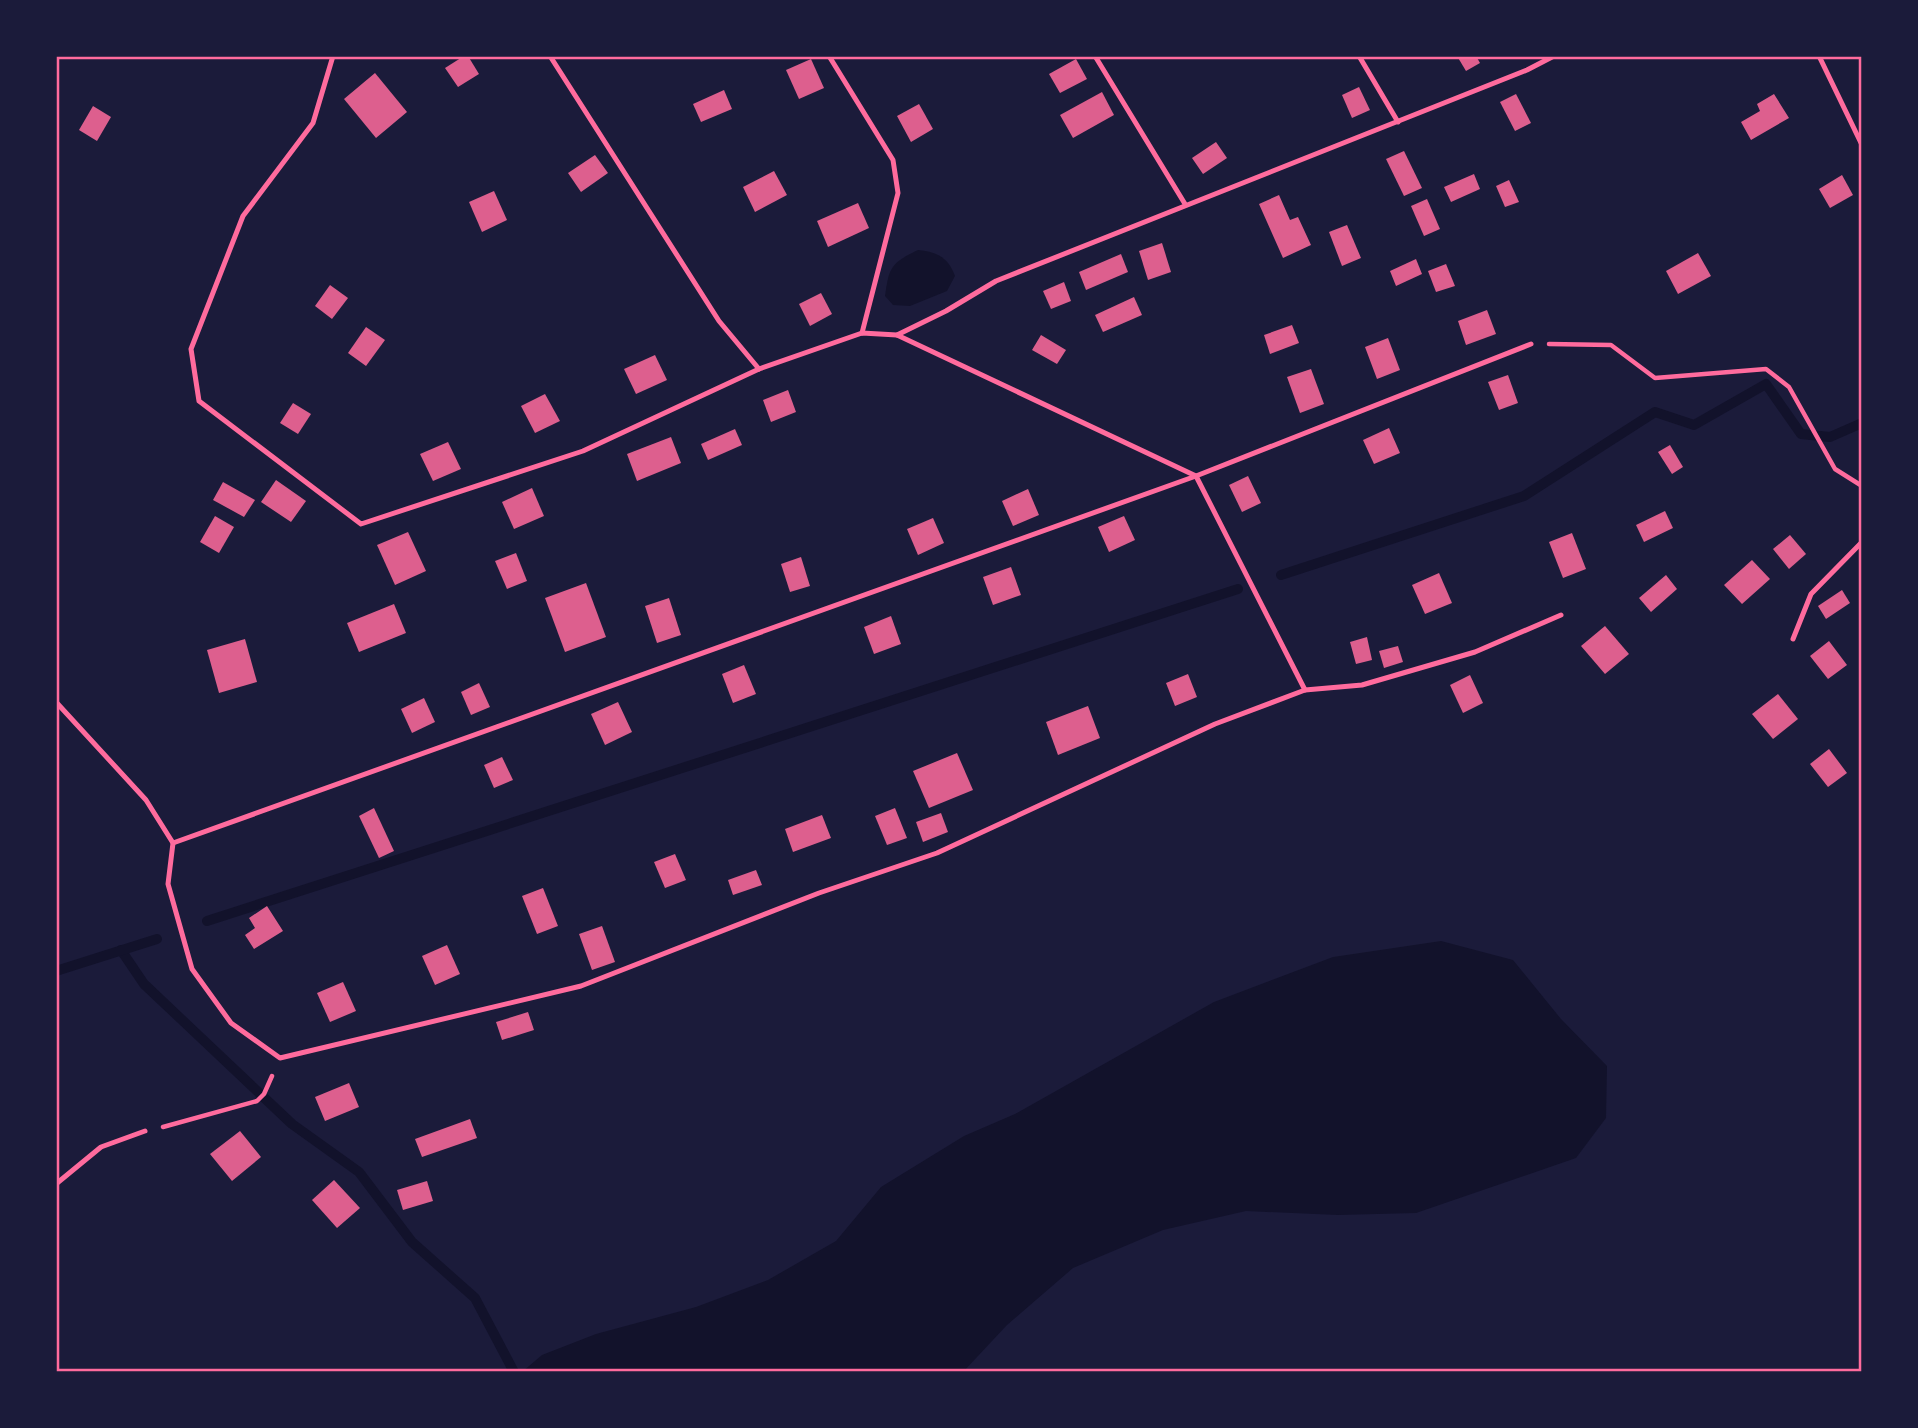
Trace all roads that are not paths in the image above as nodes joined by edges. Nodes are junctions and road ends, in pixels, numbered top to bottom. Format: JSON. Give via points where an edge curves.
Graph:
{"nodes":[{"id":1,"x":333,"y":56,"type":"edge"},
{"id":2,"x":550,"y":56,"type":"edge"},
{"id":3,"x":829,"y":56,"type":"edge"},
{"id":4,"x":1095,"y":56,"type":"edge"},
{"id":5,"x":1359,"y":56,"type":"edge"},
{"id":6,"x":1554,"y":56,"type":"edge"},
{"id":7,"x":1819,"y":56,"type":"edge"},
{"id":8,"x":1398,"y":122,"type":"junction"},
{"id":9,"x":1862,"y":145,"type":"edge"},
{"id":10,"x":1185,"y":204,"type":"junction"},
{"id":11,"x":862,"y":333,"type":"junction"},
{"id":12,"x":898,"y":335,"type":"junction"},
{"id":13,"x":1531,"y":344,"type":"road end"},
{"id":14,"x":759,"y":369,"type":"junction"},
{"id":15,"x":1196,"y":476,"type":"junction"},
{"id":16,"x":1862,"y":541,"type":"edge"},
{"id":17,"x":1561,"y":615,"type":"dead end"},
{"id":18,"x":1793,"y":639,"type":"dead end"},
{"id":19,"x":1305,"y":690,"type":"junction"},
{"id":20,"x":56,"y":702,"type":"edge"},
{"id":21,"x":173,"y":843,"type":"junction"},
{"id":22,"x":145,"y":1131,"type":"road end"},
{"id":23,"x":56,"y":1184,"type":"edge"}],
"edges":[{"from":1,"to":14,"type":"lane","via":[[313,123],[243,216],[191,349],[199,401],[361,524],[583,451]]},
{"from":2,"to":14,"type":"lane","via":[[719,321]]},
{"from":3,"to":11,"type":"lane","via":[[893,160],[898,194]]},
{"from":4,"to":10,"type":"lane"},
{"from":5,"to":8,"type":"lane"},
{"from":6,"to":8,"type":"lane"},
{"from":7,"to":9,"type":"lane"},
{"from":8,"to":10,"type":"lane"},
{"from":10,"to":12,"type":"lane","via":[[996,281]]},
{"from":11,"to":12,"type":"lane"},
{"from":11,"to":14,"type":"lane"},
{"from":12,"to":15,"type":"lane"},
{"from":13,"to":15,"type":"lane"},
{"from":15,"to":19,"type":"lane"},
{"from":15,"to":21,"type":"lane"},
{"from":16,"to":18,"type":"lane","via":[[1811,594]]},
{"from":17,"to":19,"type":"lane","via":[[1463,656],[1362,685]]},
{"from":19,"to":21,"type":"lane","via":[[1215,724],[937,853],[819,893],[582,986],[280,1058],[231,1023],[192,969],[168,884]]},
{"from":20,"to":21,"type":"lane","via":[[146,800]]},
{"from":22,"to":23,"type":"lane","via":[[102,1147]]}]}
